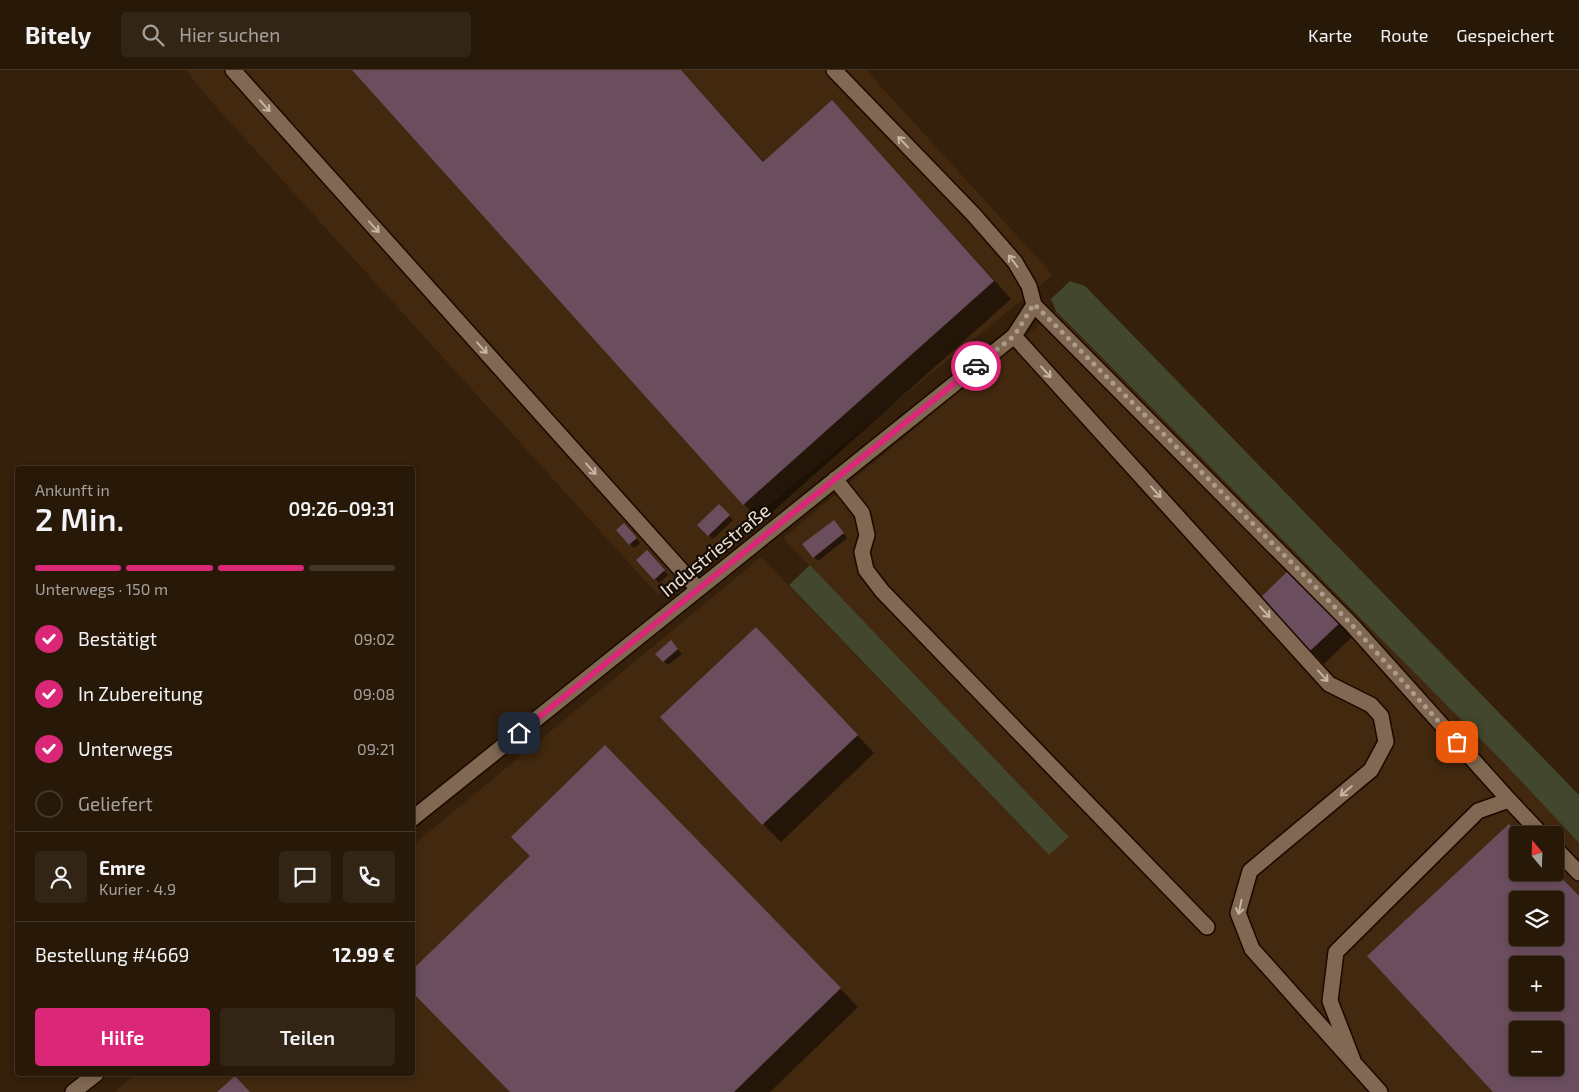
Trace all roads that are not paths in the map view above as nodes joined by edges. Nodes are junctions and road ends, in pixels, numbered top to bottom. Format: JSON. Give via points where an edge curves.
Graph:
{"nodes":[{"id":1,"x":233,"y":70,"type":"edge"},
{"id":2,"x":834,"y":70,"type":"edge"},
{"id":3,"x":1034,"y":304,"type":"junction"},
{"id":4,"x":1014,"y":336,"type":"junction"},
{"id":5,"x":835,"y":479,"type":"junction"},
{"id":6,"x":698,"y":589,"type":"junction"},
{"id":7,"x":1509,"y":800,"type":"junction"},
{"id":8,"x":415,"y":817,"type":"edge"},
{"id":9,"x":1534,"y":826,"type":"edge"},
{"id":10,"x":1564,"y":857,"type":"edge"},
{"id":11,"x":1579,"y":873,"type":"edge"},
{"id":12,"x":1206,"y":927,"type":"dead end"},
{"id":13,"x":1354,"y":1063,"type":"junction"},
{"id":14,"x":93,"y":1076,"type":"edge"},
{"id":15,"x":73,"y":1092,"type":"edge"},
{"id":16,"x":1380,"y":1092,"type":"edge"}],
"edges":[{"from":1,"to":6,"type":"street","one_way":true},
{"from":3,"to":2,"type":"street","one_way":true,"via":[[1029,286],[1015,262]]},
{"from":3,"to":4,"type":"street","name":"Industriestraße"},
{"from":3,"to":7,"type":"street","via":[[1352,625]]},
{"from":4,"to":5,"type":"street","name":"Industriestraße"},
{"from":4,"to":13,"type":"street","one_way":true,"via":[[1329,684],[1371,705],[1381,716],[1386,742],[1370,770],[1250,871],[1238,913],[1252,949]]},
{"from":5,"to":6,"type":"street","name":"Industriestraße"},
{"from":5,"to":12,"type":"street","via":[[862,512],[867,535],[862,552],[866,570],[882,591]]},
{"from":6,"to":8,"type":"street","name":"Industriestraße"},
{"from":7,"to":9,"type":"street"},
{"from":7,"to":13,"type":"street","via":[[1478,811],[1336,952],[1330,1001]]},
{"from":10,"to":11,"type":"street"},
{"from":13,"to":16,"type":"street"},
{"from":14,"to":15,"type":"street"}]}
